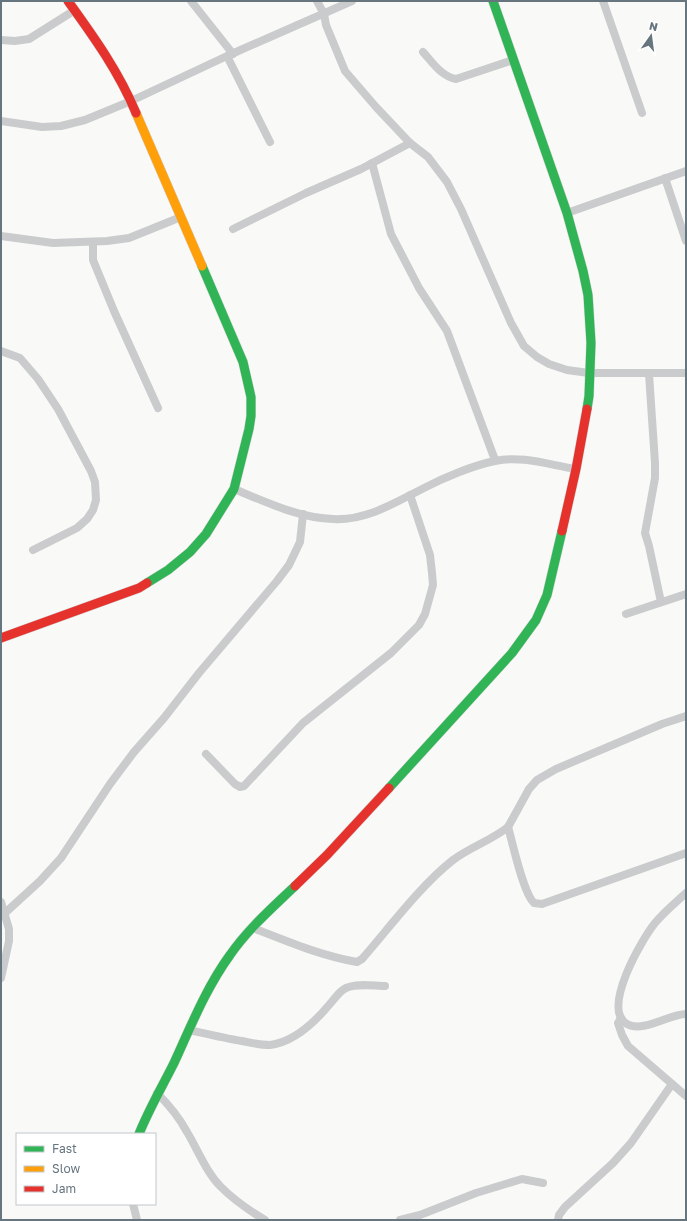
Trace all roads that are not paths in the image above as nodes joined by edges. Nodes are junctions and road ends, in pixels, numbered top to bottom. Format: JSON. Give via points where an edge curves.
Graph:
{"nodes":[{"id":1,"x":68,"y":1,"type":"edge"},
{"id":2,"x":191,"y":1,"type":"edge"},
{"id":3,"x":317,"y":1,"type":"edge"},
{"id":4,"x":352,"y":1,"type":"edge"},
{"id":5,"x":493,"y":1,"type":"edge"},
{"id":6,"x":603,"y":1,"type":"edge"},
{"id":7,"x":75,"y":10,"type":"junction"},
{"id":8,"x":324,"y":14,"type":"junction"},
{"id":9,"x":1,"y":40,"type":"edge"},
{"id":10,"x":423,"y":52,"type":"dead end"},
{"id":11,"x":230,"y":55,"type":"junction"},
{"id":12,"x":513,"y":60,"type":"junction"},
{"id":13,"x":131,"y":102,"type":"junction"},
{"id":14,"x":642,"y":113,"type":"dead end"},
{"id":15,"x":1,"y":121,"type":"edge"},
{"id":16,"x":270,"y":142,"type":"dead end"},
{"id":17,"x":410,"y":143,"type":"junction"},
{"id":18,"x":372,"y":163,"type":"junction"},
{"id":19,"x":686,"y":171,"type":"edge"},
{"id":20,"x":665,"y":178,"type":"junction"},
{"id":21,"x":567,"y":213,"type":"junction"},
{"id":22,"x":182,"y":217,"type":"junction"},
{"id":23,"x":233,"y":229,"type":"dead end"},
{"id":24,"x":1,"y":236,"type":"edge"},
{"id":25,"x":686,"y":241,"type":"edge"},
{"id":26,"x":93,"y":242,"type":"junction"},
{"id":27,"x":1,"y":351,"type":"edge"},
{"id":28,"x":589,"y":373,"type":"junction"},
{"id":29,"x":686,"y":373,"type":"edge"},
{"id":30,"x":649,"y":374,"type":"junction"},
{"id":31,"x":158,"y":408,"type":"dead end"},
{"id":32,"x":495,"y":460,"type":"junction"},
{"id":33,"x":576,"y":469,"type":"junction"},
{"id":34,"x":234,"y":489,"type":"junction"},
{"id":35,"x":410,"y":496,"type":"junction"},
{"id":36,"x":303,"y":514,"type":"junction"},
{"id":37,"x":33,"y":550,"type":"dead end"},
{"id":38,"x":686,"y":594,"type":"edge"},
{"id":39,"x":661,"y":602,"type":"junction"},
{"id":40,"x":626,"y":614,"type":"dead end"},
{"id":41,"x":1,"y":638,"type":"edge"},
{"id":42,"x":686,"y":716,"type":"edge"},
{"id":43,"x":206,"y":754,"type":"dead end"},
{"id":44,"x":508,"y":827,"type":"junction"},
{"id":45,"x":686,"y":853,"type":"edge"},
{"id":46,"x":686,"y":893,"type":"edge"},
{"id":47,"x":2,"y":910,"type":"edge"},
{"id":48,"x":253,"y":928,"type":"junction"},
{"id":49,"x":2,"y":966,"type":"edge"},
{"id":50,"x":1,"y":978,"type":"edge"},
{"id":51,"x":385,"y":986,"type":"dead end"},
{"id":52,"x":686,"y":1014,"type":"edge"},
{"id":53,"x":621,"y":1018,"type":"junction"},
{"id":54,"x":189,"y":1030,"type":"junction"},
{"id":55,"x":672,"y":1084,"type":"junction"},
{"id":56,"x":158,"y":1093,"type":"junction"},
{"id":57,"x":686,"y":1096,"type":"edge"},
{"id":58,"x":139,"y":1133,"type":"edge"},
{"id":59,"x":543,"y":1183,"type":"dead end"},
{"id":60,"x":133,"y":1205,"type":"edge"},
{"id":61,"x":137,"y":1220,"type":"edge"},
{"id":62,"x":265,"y":1220,"type":"edge"},
{"id":63,"x":400,"y":1220,"type":"edge"},
{"id":64,"x":558,"y":1220,"type":"edge"}],
"edges":[{"from":1,"to":7,"type":"street"},
{"from":2,"to":11,"type":"street"},
{"from":3,"to":8,"type":"street"},
{"from":4,"to":8,"type":"street"},
{"from":5,"to":12,"type":"street"},
{"from":6,"to":14,"type":"street"},
{"from":7,"to":9,"type":"street","via":[[29,39]]},
{"from":7,"to":13,"type":"street","via":[[103,50]]},
{"from":8,"to":11,"type":"street"},
{"from":8,"to":17,"type":"street","via":[[345,71]]},
{"from":10,"to":12,"type":"street","via":[[443,74],[456,79]]},
{"from":11,"to":13,"type":"street"},
{"from":11,"to":16,"type":"street"},
{"from":12,"to":21,"type":"street"},
{"from":13,"to":15,"type":"street","via":[[61,126],[42,127]]},
{"from":13,"to":22,"type":"street"},
{"from":17,"to":18,"type":"street"},
{"from":17,"to":28,"type":"street","via":[[428,158],[447,182],[524,346],[549,364]]},
{"from":18,"to":23,"type":"street"},
{"from":18,"to":32,"type":"street","via":[[391,234],[419,288],[447,331]]},
{"from":19,"to":20,"type":"street"},
{"from":20,"to":21,"type":"street"},
{"from":20,"to":25,"type":"street"},
{"from":21,"to":28,"type":"street","via":[[584,271],[588,295]]},
{"from":22,"to":26,"type":"street","via":[[129,238]]},
{"from":22,"to":34,"type":"street","via":[[243,362],[251,397],[249,429]]},
{"from":24,"to":26,"type":"street","via":[[52,243]]},
{"from":26,"to":31,"type":"street","via":[[93,260]]},
{"from":27,"to":37,"type":"street","via":[[20,358],[38,379],[58,409],[95,482],[96,500],[87,519],[77,528]]},
{"from":28,"to":30,"type":"street"},
{"from":28,"to":33,"type":"street","via":[[589,396]]},
{"from":29,"to":30,"type":"street"},
{"from":30,"to":39,"type":"street","via":[[655,478],[645,533]]},
{"from":32,"to":33,"type":"street","via":[[514,458]]},
{"from":32,"to":35,"type":"street","via":[[426,487]]},
{"from":33,"to":48,"type":"street","via":[[553,573],[536,620],[512,653],[338,843]]},
{"from":34,"to":36,"type":"street"},
{"from":34,"to":41,"type":"street","via":[[206,534],[190,552],[145,585]]},
{"from":35,"to":36,"type":"street","via":[[355,518],[334,519]]},
{"from":35,"to":43,"type":"street","via":[[430,555],[433,585],[425,614],[418,625],[391,653],[303,724],[244,786],[236,784]]},
{"from":36,"to":47,"type":"street","via":[[300,542],[289,565],[277,581],[134,752],[61,858],[40,881]]},
{"from":38,"to":39,"type":"street"},
{"from":39,"to":40,"type":"street"},
{"from":42,"to":44,"type":"street","via":[[556,769],[537,780],[529,789]]},
{"from":44,"to":45,"type":"street","via":[[524,883],[532,901],[537,904],[558,900]]},
{"from":44,"to":48,"type":"street","via":[[453,860],[434,877],[357,962],[332,956]]},
{"from":46,"to":53,"type":"street","via":[[655,923],[637,951],[619,994],[618,1013]]},
{"from":47,"to":49,"type":"street","via":[[9,929],[9,941]]},
{"from":48,"to":54,"type":"street","via":[[225,962]]},
{"from":49,"to":50,"type":"street"},
{"from":51,"to":54,"type":"street","via":[[345,988],[312,1024],[280,1043],[256,1044]]},
{"from":52,"to":53,"type":"street","via":[[636,1027],[626,1024]]},
{"from":53,"to":55,"type":"street","via":[[618,1023],[628,1046]]},
{"from":54,"to":56,"type":"street"},
{"from":55,"to":57,"type":"street"},
{"from":55,"to":64,"type":"street","via":[[630,1143],[612,1164],[566,1207]]},
{"from":56,"to":58,"type":"street"},
{"from":56,"to":62,"type":"street","via":[[172,1107],[206,1167],[220,1186]]},
{"from":59,"to":63,"type":"street","via":[[522,1179]]},
{"from":60,"to":61,"type":"street"}]}
